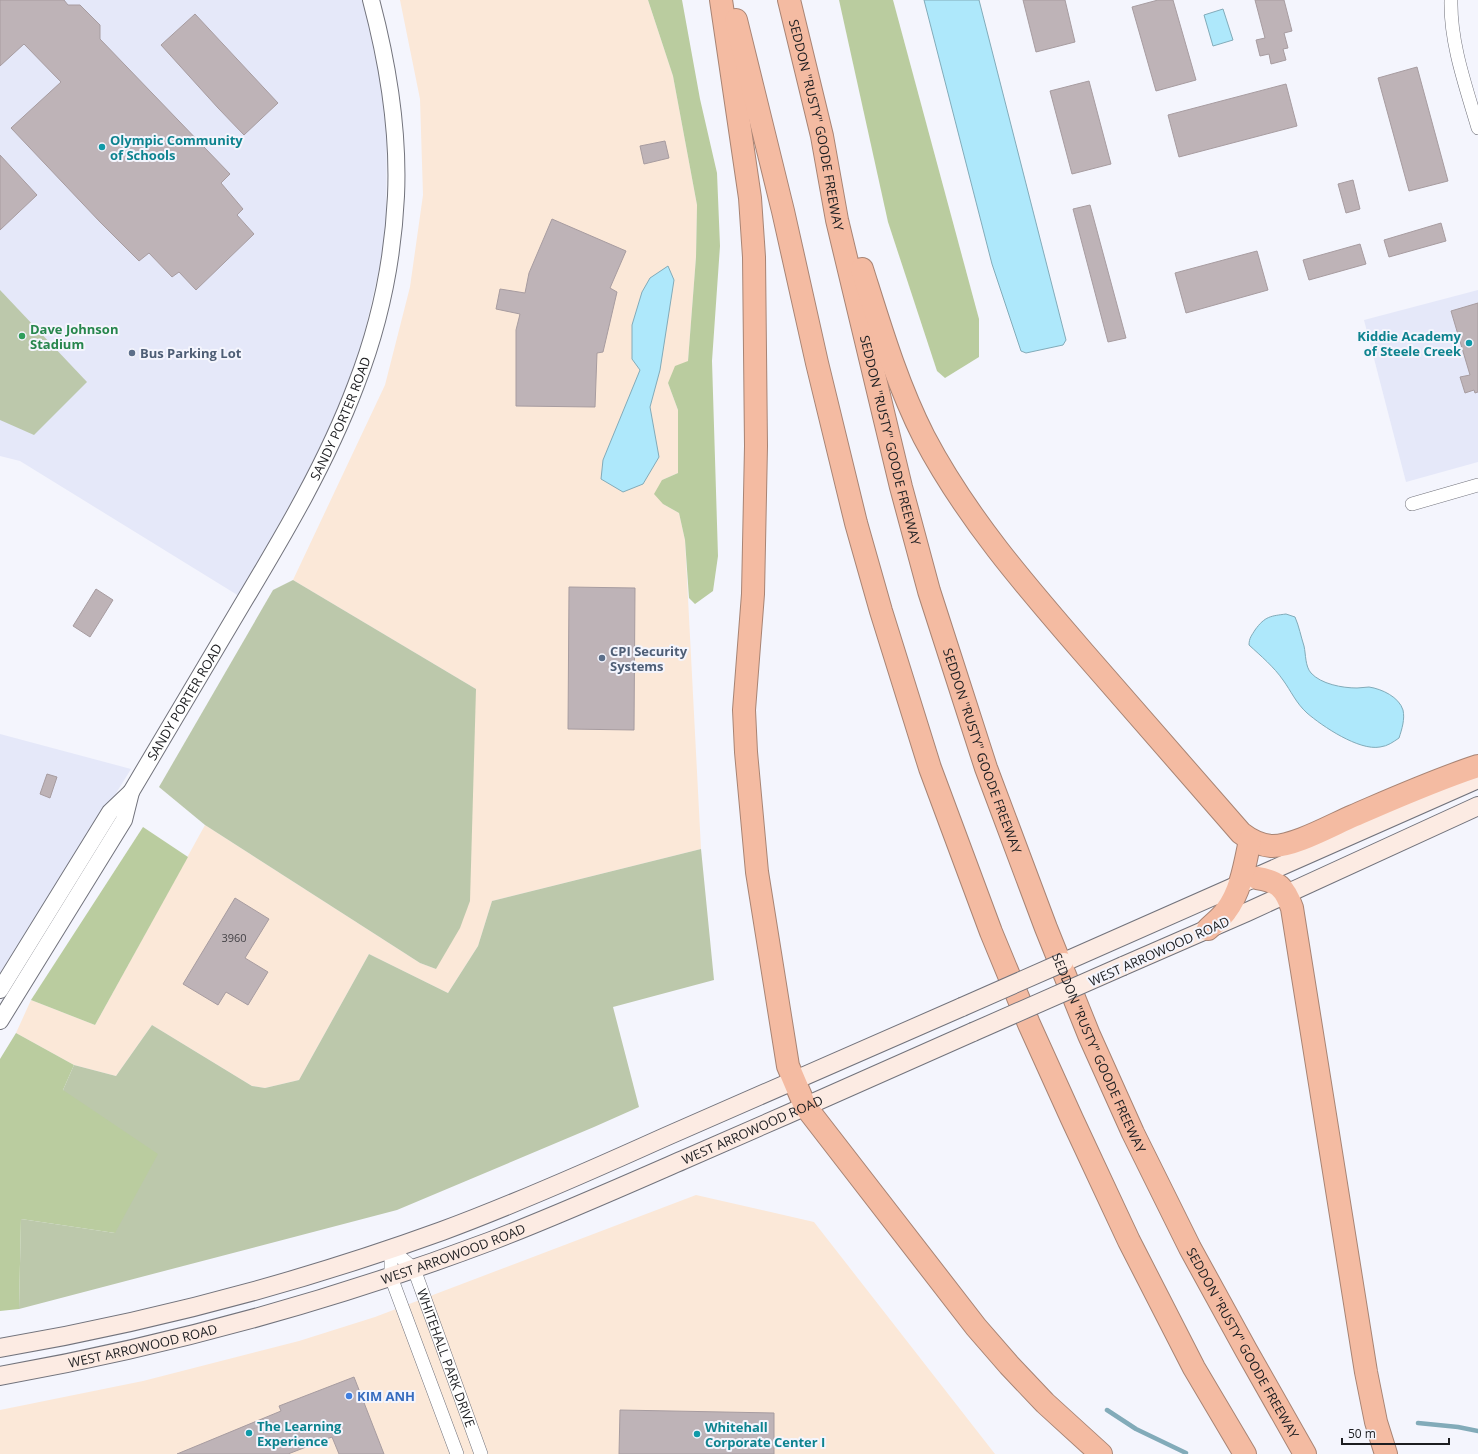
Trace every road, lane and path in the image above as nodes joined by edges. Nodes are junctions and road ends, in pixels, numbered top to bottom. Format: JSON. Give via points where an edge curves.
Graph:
{"nodes":[{"id":1,"x":371,"y":0,"type":"edge"},
{"id":2,"x":721,"y":0,"type":"edge"},
{"id":3,"x":730,"y":0,"type":"edge"},
{"id":4,"x":789,"y":0,"type":"edge"},
{"id":5,"x":1451,"y":0,"type":"edge"},
{"id":6,"x":1478,"y":128,"type":"edge"},
{"id":7,"x":822,"y":136,"type":"junction"},
{"id":8,"x":1478,"y":485,"type":"edge"},
{"id":9,"x":1412,"y":504,"type":"dead end"},
{"id":10,"x":1478,"y":766,"type":"edge"},
{"id":11,"x":1478,"y":779,"type":"edge"},
{"id":12,"x":131,"y":792,"type":"junction"},
{"id":13,"x":1478,"y":806,"type":"edge"},
{"id":14,"x":1250,"y":840,"type":"junction"},
{"id":15,"x":1248,"y":882,"type":"junction"},
{"id":16,"x":1287,"y":893,"type":"junction"},
{"id":17,"x":1208,"y":929,"type":"junction"},
{"id":18,"x":0,"y":990,"type":"edge"},
{"id":19,"x":0,"y":1021,"type":"edge"},
{"id":20,"x":794,"y":1081,"type":"junction"},
{"id":21,"x":806,"y":1106,"type":"junction"},
{"id":22,"x":391,"y":1248,"type":"junction"},
{"id":23,"x":414,"y":1269,"type":"junction"},
{"id":24,"x":391,"y":1277,"type":"junction"},
{"id":25,"x":0,"y":1348,"type":"edge"},
{"id":26,"x":0,"y":1376,"type":"edge"},
{"id":27,"x":457,"y":1454,"type":"edge"},
{"id":28,"x":481,"y":1454,"type":"edge"},
{"id":29,"x":1101,"y":1454,"type":"edge"},
{"id":30,"x":1245,"y":1454,"type":"edge"},
{"id":31,"x":1305,"y":1454,"type":"edge"},
{"id":32,"x":1386,"y":1454,"type":"edge"}],
"edges":[{"from":1,"to":12,"type":"street","name":"SANDY PORTER ROAD","via":[[380,32],[394,114],[396,196],[391,247],[381,303],[369,346],[357,385],[313,482]]},
{"from":2,"to":20,"type":"highway","via":[[750,198],[754,257],[756,446],[753,594],[744,710],[746,752],[757,872],[788,1066]]},
{"from":3,"to":30,"type":"highway","via":[[783,211],[856,523],[933,775],[991,932],[1075,1126],[1129,1241],[1191,1361]]},
{"from":4,"to":7,"type":"highway","name":"SEDDON \"RUSTY\" GOODE FREEWAY"},
{"from":5,"to":6,"type":"street","via":[[1450,13],[1458,54]]},
{"from":7,"to":14,"type":"highway","via":[[895,370],[915,419],[946,476],[976,523],[1012,570],[1180,764]]},
{"from":7,"to":31,"type":"highway","name":"SEDDON \"RUSTY\" GOODE FREEWAY","via":[[837,220],[901,487],[929,591],[991,783],[1089,1035],[1133,1133],[1194,1254]]},
{"from":8,"to":9,"type":"street"},
{"from":10,"to":14,"type":"highway","via":[[1429,783],[1306,837],[1271,846]]},
{"from":11,"to":15,"type":"main road","name":"WEST ARROWOOD ROAD"},
{"from":12,"to":18,"type":"street","name":"SANDY PORTER ROAD","via":[[110,812]]},
{"from":12,"to":19,"type":"street","name":"SANDY PORTER ROAD","via":[[124,820]]},
{"from":13,"to":16,"type":"main road","name":"WEST ARROWOOD ROAD"},
{"from":14,"to":15,"type":"highway"},
{"from":15,"to":16,"type":"highway","via":[[1273,881]]},
{"from":15,"to":17,"type":"highway","via":[[1226,911]]},
{"from":15,"to":20,"type":"main road","name":"WEST ARROWOOD ROAD","bridge":true},
{"from":16,"to":17,"type":"main road","name":"WEST ARROWOOD ROAD"},
{"from":16,"to":32,"type":"highway","via":[[1294,921],[1366,1372],[1376,1422]]},
{"from":17,"to":21,"type":"main road","name":"WEST ARROWOOD ROAD","bridge":true},
{"from":20,"to":21,"type":"highway"},
{"from":20,"to":22,"type":"main road","name":"WEST ARROWOOD ROAD","via":[[556,1185],[445,1230]]},
{"from":21,"to":23,"type":"main road","name":"WEST ARROWOOD ROAD","via":[[571,1209]]},
{"from":21,"to":29,"type":"highway","via":[[976,1327],[1045,1403]]},
{"from":22,"to":23,"type":"street","name":"WHITEHALL PARK DRIVE"},
{"from":22,"to":24,"type":"street","name":"WHITEHALL PARK DRIVE"},
{"from":22,"to":25,"type":"main road","name":"WEST ARROWOOD ROAD","via":[[168,1313]]},
{"from":23,"to":24,"type":"main road","name":"WEST ARROWOOD ROAD"},
{"from":23,"to":28,"type":"street","name":"WHITEHALL PARK DRIVE"},
{"from":24,"to":26,"type":"main road","name":"WEST ARROWOOD ROAD","via":[[208,1332]]},
{"from":24,"to":27,"type":"street","name":"WHITEHALL PARK DRIVE"}]}
